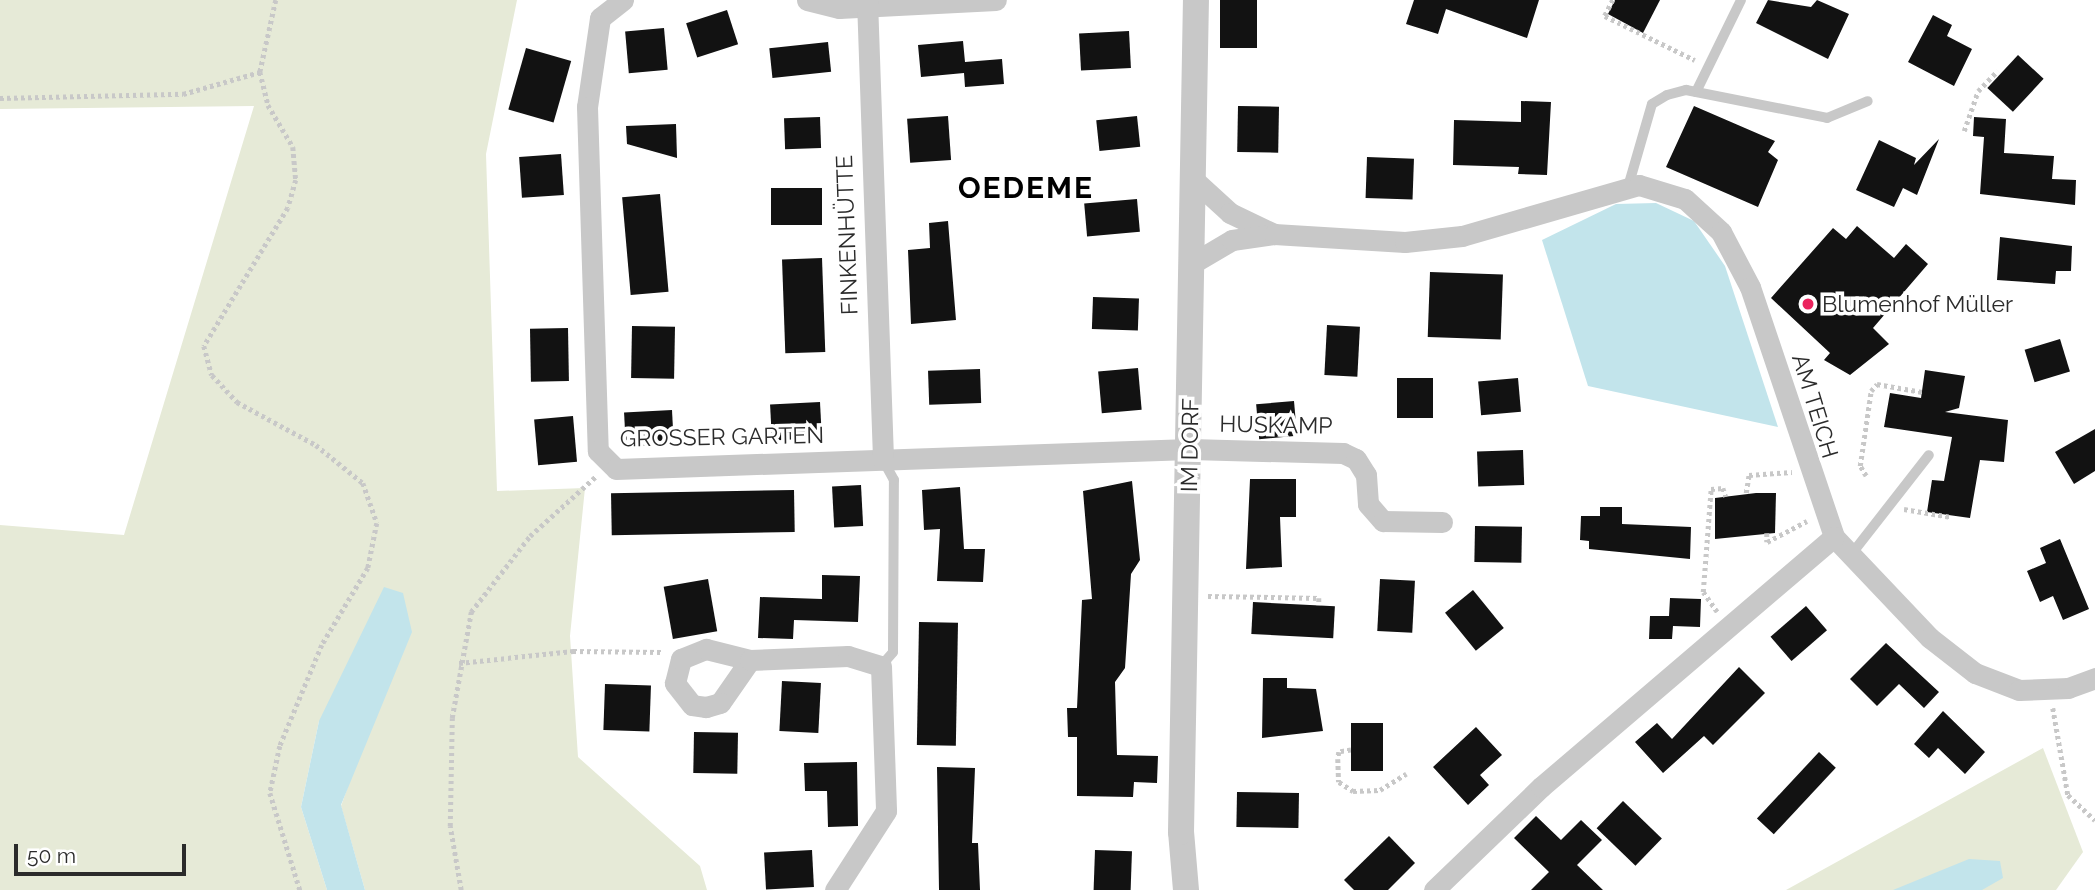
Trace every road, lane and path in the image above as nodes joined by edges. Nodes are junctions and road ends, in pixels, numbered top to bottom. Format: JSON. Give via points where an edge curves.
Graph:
{"nodes":[{"id":1,"x":276,"y":0,"type":"edge"},
{"id":2,"x":807,"y":0,"type":"edge"},
{"id":3,"x":996,"y":0,"type":"edge"},
{"id":4,"x":1196,"y":0,"type":"edge"},
{"id":5,"x":1613,"y":0,"type":"edge"},
{"id":6,"x":1741,"y":0,"type":"edge"},
{"id":7,"x":612,"y":3,"type":"edge"},
{"id":8,"x":867,"y":4,"type":"edge"},
{"id":9,"x":1708,"y":67,"type":"junction"},
{"id":10,"x":1997,"y":71,"type":"dead end"},
{"id":11,"x":260,"y":72,"type":"junction"},
{"id":12,"x":1696,"y":92,"type":"junction"},
{"id":13,"x":0,"y":98,"type":"edge"},
{"id":14,"x":1868,"y":100,"type":"dead end"},
{"id":15,"x":1964,"y":131,"type":"dead end"},
{"id":16,"x":1194,"y":180,"type":"junction"},
{"id":17,"x":1628,"y":187,"type":"junction"},
{"id":18,"x":1274,"y":234,"type":"junction"},
{"id":19,"x":1193,"y":263,"type":"junction"},
{"id":20,"x":1922,"y":392,"type":"dead end"},
{"id":21,"x":1190,"y":449,"type":"junction"},
{"id":22,"x":1929,"y":455,"type":"dead end"},
{"id":23,"x":883,"y":460,"type":"junction"},
{"id":24,"x":606,"y":462,"type":"junction"},
{"id":25,"x":1807,"y":471,"type":"junction"},
{"id":26,"x":1866,"y":476,"type":"dead end"},
{"id":27,"x":1746,"y":493,"type":"dead end"},
{"id":28,"x":1726,"y":498,"type":"dead end"},
{"id":29,"x":1897,"y":507,"type":"dead end"},
{"id":30,"x":1823,"y":513,"type":"junction"},
{"id":31,"x":1951,"y":517,"type":"dead end"},
{"id":32,"x":1442,"y":522,"type":"dead end"},
{"id":33,"x":1767,"y":533,"type":"dead end"},
{"id":34,"x":1834,"y":537,"type":"junction"},
{"id":35,"x":1850,"y":556,"type":"junction"},
{"id":36,"x":1187,"y":596,"type":"junction"},
{"id":37,"x":1319,"y":605,"type":"dead end"},
{"id":38,"x":1730,"y":630,"type":"junction"},
{"id":39,"x":681,"y":659,"type":"junction"},
{"id":40,"x":750,"y":660,"type":"junction"},
{"id":41,"x":459,"y":663,"type":"junction"},
{"id":42,"x":881,"y":666,"type":"junction"},
{"id":43,"x":2095,"y":678,"type":"edge"},
{"id":44,"x":2046,"y":691,"type":"junction"},
{"id":45,"x":1351,"y":750,"type":"dead end"},
{"id":46,"x":1406,"y":774,"type":"dead end"},
{"id":47,"x":2095,"y":820,"type":"edge"},
{"id":48,"x":300,"y":890,"type":"edge"},
{"id":49,"x":461,"y":890,"type":"edge"},
{"id":50,"x":835,"y":890,"type":"edge"},
{"id":51,"x":1186,"y":890,"type":"edge"},
{"id":52,"x":1434,"y":890,"type":"edge"}],
"edges":[{"from":1,"to":11,"type":"path"},
{"from":2,"to":8,"type":"street"},
{"from":3,"to":8,"type":"street"},
{"from":4,"to":16,"type":"street","name":"IM DORF"},
{"from":5,"to":9,"type":"path","via":[[1605,16]]},
{"from":6,"to":9,"type":"lane"},
{"from":7,"to":24,"type":"street","name":"GROSSER GARTEN","via":[[600,18],[587,107],[598,451]]},
{"from":8,"to":23,"type":"street","name":"FINKENHÜTTE"},
{"from":9,"to":12,"type":"lane"},
{"from":10,"to":15,"type":"path","via":[[1978,91]]},
{"from":11,"to":13,"type":"path","via":[[183,94]]},
{"from":11,"to":48,"type":"path","via":[[268,105],[293,147],[296,180],[288,208],[204,346],[212,375],[237,402],[316,445],[363,483],[377,523],[368,568],[321,645],[280,746],[270,793]]},
{"from":12,"to":14,"type":"lane","via":[[1827,118]]},
{"from":12,"to":17,"type":"lane","via":[[1667,94],[1652,104]]},
{"from":16,"to":18,"type":"street","name":"AM TEICH","via":[[1230,213]]},
{"from":16,"to":19,"type":"street","name":"IM DORF"},
{"from":17,"to":18,"type":"street","name":"AM TEICH","via":[[1462,236],[1405,242]]},
{"from":17,"to":25,"type":"street","name":"AM TEICH","via":[[1685,199],[1721,232],[1751,287]]},
{"from":18,"to":19,"type":"street","name":"AM TEICH","via":[[1233,240]]},
{"from":19,"to":21,"type":"street","name":"IM DORF"},
{"from":20,"to":26,"type":"path","via":[[1877,384],[1871,391],[1860,466]]},
{"from":21,"to":23,"type":"street","name":"GROSSER GARTEN"},
{"from":21,"to":32,"type":"street","name":"HUSKAMP","via":[[1343,453],[1356,459],[1366,475],[1368,504],[1383,521]]},
{"from":21,"to":36,"type":"street","name":"IM DORF"},
{"from":22,"to":35,"type":"lane"},
{"from":23,"to":24,"type":"street","name":"GROSSER GARTEN","via":[[616,469]]},
{"from":23,"to":42,"type":"lane","via":[[894,480],[894,652]]},
{"from":24,"to":41,"type":"path","via":[[498,573],[471,612]]},
{"from":25,"to":27,"type":"path","via":[[1749,475]]},
{"from":25,"to":30,"type":"street","name":"AM TEICH"},
{"from":28,"to":38,"type":"path","via":[[1723,488],[1711,489],[1703,592]]},
{"from":29,"to":31,"type":"path"},
{"from":30,"to":33,"type":"path","via":[[1767,542]]},
{"from":30,"to":34,"type":"street","name":"AM TEICH"},
{"from":34,"to":35,"type":"street","name":"AM TEICH"},
{"from":34,"to":38,"type":"street"},
{"from":35,"to":44,"type":"street","name":"AM TEICH","via":[[1930,638],[1975,673],[2019,690]]},
{"from":36,"to":37,"type":"path","via":[[1319,598]]},
{"from":36,"to":51,"type":"street","name":"IM DORF"},
{"from":38,"to":52,"type":"street","via":[[1541,787]]},
{"from":39,"to":40,"type":"street","via":[[706,649]]},
{"from":39,"to":40,"type":"street","via":[[675,683],[681,695],[706,707],[720,703]]},
{"from":39,"to":41,"type":"path","via":[[661,652],[573,651]]},
{"from":40,"to":42,"type":"street","via":[[848,656]]},
{"from":41,"to":49,"type":"path","via":[[450,826]]},
{"from":42,"to":50,"type":"street","via":[[886,811]]},
{"from":43,"to":44,"type":"street"},
{"from":44,"to":47,"type":"path","via":[[2068,795]]},
{"from":45,"to":46,"type":"path","via":[[1339,752],[1339,782],[1353,791],[1380,790]]}]}
